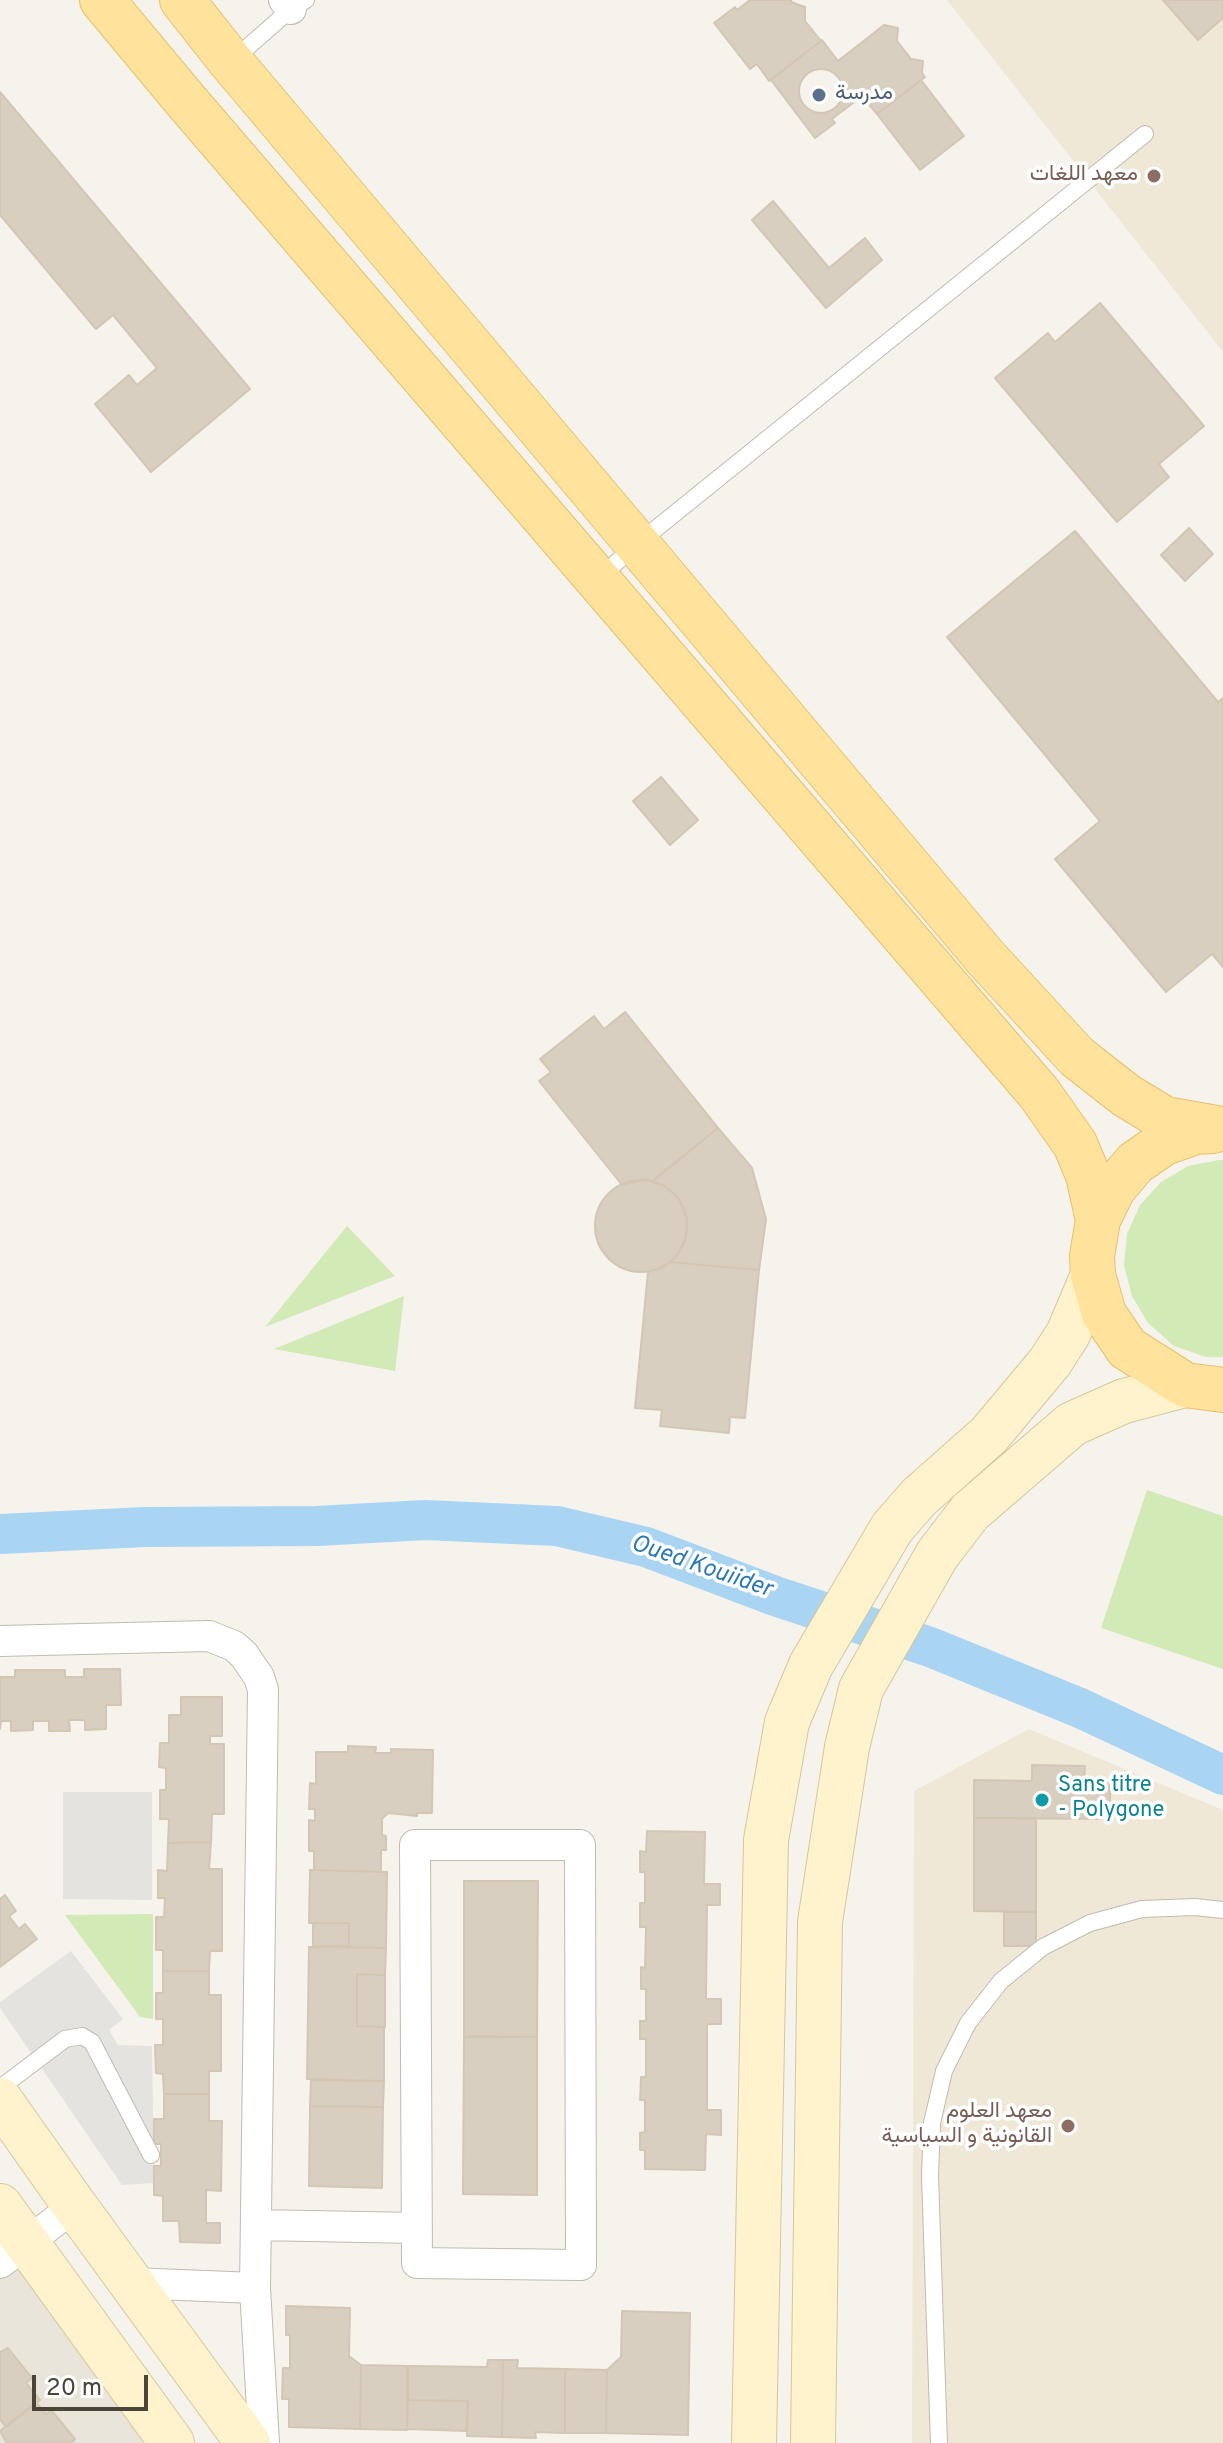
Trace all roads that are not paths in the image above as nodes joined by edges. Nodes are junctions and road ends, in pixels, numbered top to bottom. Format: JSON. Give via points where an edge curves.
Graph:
{"nodes":[{"id":1,"x":102,"y":0,"type":"edge"},
{"id":2,"x":182,"y":0,"type":"edge"},
{"id":3,"x":294,"y":3,"type":"edge"},
{"id":4,"x":231,"y":62,"type":"junction"},
{"id":5,"x":1145,"y":134,"type":"dead end"},
{"id":6,"x":637,"y":544,"type":"junction"},
{"id":7,"x":598,"y":579,"type":"junction"},
{"id":8,"x":1223,"y":1130,"type":"edge"},
{"id":9,"x":1098,"y":1220,"type":"junction"},
{"id":10,"x":1093,"y":1275,"type":"junction"},
{"id":11,"x":1204,"y":1387,"type":"edge"},
{"id":12,"x":0,"y":1641,"type":"edge"},
{"id":13,"x":1223,"y":1910,"type":"edge"},
{"id":14,"x":0,"y":2088,"type":"edge"},
{"id":15,"x":0,"y":2100,"type":"edge"},
{"id":16,"x":151,"y":2155,"type":"dead end"},
{"id":17,"x":0,"y":2206,"type":"edge"},
{"id":18,"x":75,"y":2206,"type":"junction"},
{"id":19,"x":257,"y":2225,"type":"junction"},
{"id":20,"x":416,"y":2228,"type":"junction"},
{"id":21,"x":13,"y":2253,"type":"edge"},
{"id":22,"x":131,"y":2283,"type":"junction"},
{"id":23,"x":255,"y":2288,"type":"junction"},
{"id":24,"x":172,"y":2443,"type":"edge"},
{"id":25,"x":248,"y":2443,"type":"edge"},
{"id":26,"x":264,"y":2443,"type":"edge"},
{"id":27,"x":754,"y":2443,"type":"edge"},
{"id":28,"x":813,"y":2443,"type":"edge"},
{"id":29,"x":939,"y":2443,"type":"edge"}],
"edges":[{"from":1,"to":7,"type":"main road"},
{"from":2,"to":4,"type":"main road"},
{"from":3,"to":4,"type":"lane"},
{"from":4,"to":6,"type":"main road"},
{"from":5,"to":6,"type":"lane"},
{"from":6,"to":7,"type":"lane"},
{"from":6,"to":8,"type":"main road","via":[[986,958],[1077,1057],[1165,1119]]},
{"from":7,"to":9,"type":"main road","via":[[1039,1093],[1075,1144]]},
{"from":8,"to":9,"type":"main road","via":[[1164,1143],[1135,1163],[1113,1189]]},
{"from":9,"to":10,"type":"main road"},
{"from":10,"to":11,"type":"main road","via":[[1104,1314],[1127,1348]]},
{"from":10,"to":27,"type":"main road","via":[[1050,1362],[989,1435],[892,1528],[811,1665],[787,1722],[766,1840]]},
{"from":11,"to":28,"type":"main road","via":[[1124,1401],[1072,1424],[970,1512],[937,1555],[861,1689],[820,1922]]},
{"from":12,"to":19,"type":"street","via":[[209,1636],[234,1646],[259,1677],[263,1690]]},
{"from":13,"to":29,"type":"lane","via":[[1142,1909],[1090,1923],[1043,1947],[1001,1981],[968,2023],[944,2071],[932,2123]]},
{"from":14,"to":16,"type":"lane","via":[[65,2039],[82,2036],[92,2042]]},
{"from":15,"to":18,"type":"main road"},
{"from":17,"to":21,"type":"main road"},
{"from":18,"to":21,"type":"street"},
{"from":18,"to":22,"type":"main road"},
{"from":19,"to":20,"type":"street"},
{"from":19,"to":23,"type":"street"},
{"from":20,"to":20,"type":"street","via":[[415,1845],[580,1845],[581,2265],[417,2263]]},
{"from":21,"to":24,"type":"main road"},
{"from":22,"to":23,"type":"street"},
{"from":22,"to":25,"type":"main road"},
{"from":23,"to":26,"type":"street"}]}
